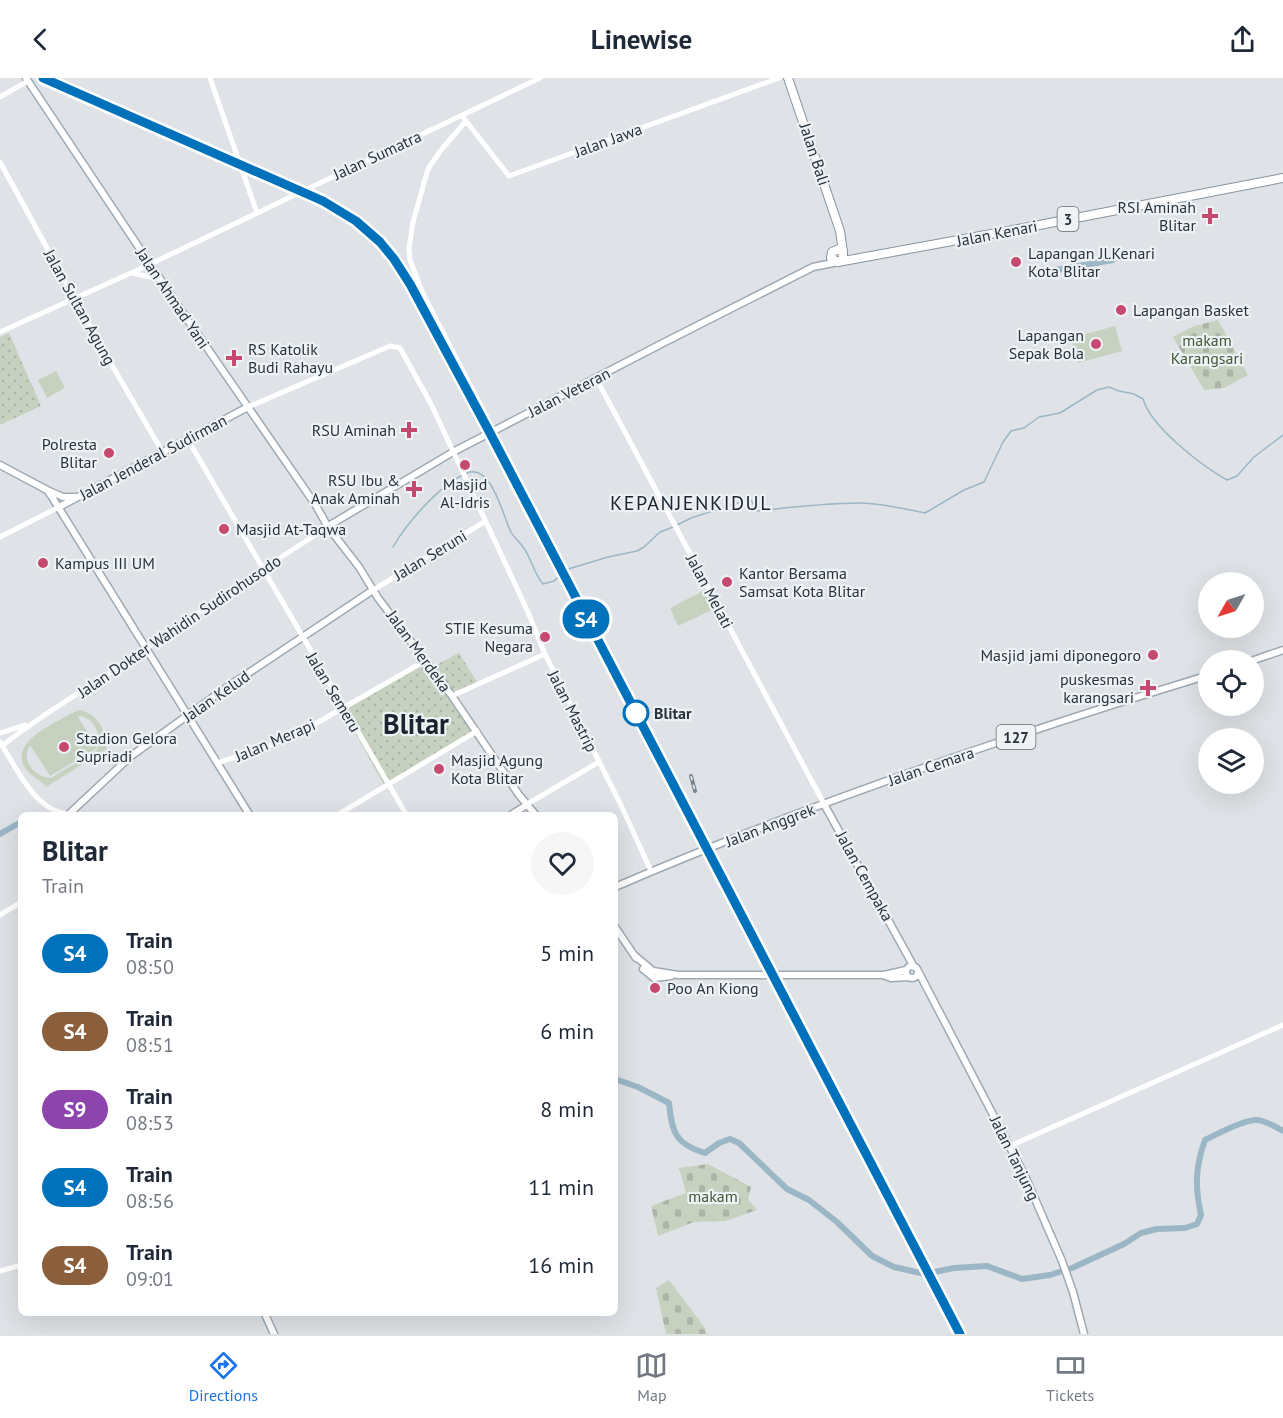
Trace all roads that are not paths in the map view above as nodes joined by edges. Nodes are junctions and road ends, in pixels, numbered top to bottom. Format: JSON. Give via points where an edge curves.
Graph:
{"nodes":[{"id":1,"x":210,"y":78,"type":"edge"},
{"id":2,"x":540,"y":78,"type":"edge"},
{"id":3,"x":779,"y":78,"type":"edge"},
{"id":4,"x":788,"y":78,"type":"edge"},
{"id":5,"x":25,"y":82,"type":"edge"},
{"id":6,"x":0,"y":97,"type":"edge"},
{"id":7,"x":464,"y":118,"type":"junction"},
{"id":8,"x":0,"y":162,"type":"edge"},
{"id":9,"x":1283,"y":178,"type":"edge"},
{"id":10,"x":255,"y":209,"type":"junction"},
{"id":11,"x":840,"y":231,"type":"junction"},
{"id":12,"x":833,"y":250,"type":"junction"},
{"id":13,"x":842,"y":252,"type":"junction"},
{"id":14,"x":852,"y":259,"type":"junction"},
{"id":15,"x":838,"y":262,"type":"junction"},
{"id":16,"x":150,"y":264,"type":"junction"},
{"id":17,"x":813,"y":267,"type":"junction"},
{"id":18,"x":131,"y":273,"type":"junction"},
{"id":19,"x":160,"y":279,"type":"junction"},
{"id":20,"x":74,"y":299,"type":"junction"},
{"id":21,"x":0,"y":332,"type":"edge"},
{"id":22,"x":596,"y":378,"type":"junction"},
{"id":23,"x":248,"y":407,"type":"junction"},
{"id":24,"x":494,"y":431,"type":"junction"},
{"id":25,"x":188,"y":438,"type":"junction"},
{"id":26,"x":162,"y":451,"type":"junction"},
{"id":27,"x":453,"y":452,"type":"junction"},
{"id":28,"x":0,"y":465,"type":"edge"},
{"id":29,"x":47,"y":490,"type":"junction"},
{"id":30,"x":78,"y":497,"type":"junction"},
{"id":31,"x":59,"y":507,"type":"junction"},
{"id":32,"x":484,"y":522,"type":"junction"},
{"id":33,"x":329,"y":526,"type":"junction"},
{"id":34,"x":0,"y":537,"type":"edge"},
{"id":35,"x":263,"y":568,"type":"junction"},
{"id":36,"x":374,"y":590,"type":"junction"},
{"id":37,"x":303,"y":638,"type":"junction"},
{"id":38,"x":145,"y":648,"type":"junction"},
{"id":39,"x":1283,"y":650,"type":"edge"},
{"id":40,"x":545,"y":654,"type":"junction"},
{"id":41,"x":1264,"y":657,"type":"edge"},
{"id":42,"x":425,"y":661,"type":"junction"},
{"id":43,"x":1198,"y":679,"type":"edge"},
{"id":44,"x":452,"y":696,"type":"junction"},
{"id":45,"x":345,"y":708,"type":"junction"},
{"id":46,"x":187,"y":716,"type":"junction"},
{"id":47,"x":30,"y":723,"type":"junction"},
{"id":48,"x":477,"y":731,"type":"junction"},
{"id":49,"x":0,"y":733,"type":"edge"},
{"id":50,"x":1,"y":744,"type":"edge"},
{"id":51,"x":599,"y":762,"type":"junction"},
{"id":52,"x":217,"y":763,"type":"junction"},
{"id":53,"x":389,"y":784,"type":"junction"},
{"id":54,"x":528,"y":804,"type":"junction"},
{"id":55,"x":824,"y":804,"type":"junction"},
{"id":56,"x":60,"y":812,"type":"edge"},
{"id":57,"x":71,"y":812,"type":"edge"},
{"id":58,"x":248,"y":812,"type":"edge"},
{"id":59,"x":342,"y":812,"type":"edge"},
{"id":60,"x":405,"y":812,"type":"edge"},
{"id":61,"x":515,"y":812,"type":"edge"},
{"id":62,"x":534,"y":812,"type":"edge"},
{"id":63,"x":651,"y":872,"type":"junction"},
{"id":64,"x":618,"y":886,"type":"edge"},
{"id":65,"x":18,"y":904,"type":"edge"},
{"id":66,"x":0,"y":915,"type":"edge"},
{"id":67,"x":618,"y":931,"type":"edge"},
{"id":68,"x":911,"y":969,"type":"junction"},
{"id":69,"x":883,"y":975,"type":"junction"},
{"id":70,"x":911,"y":978,"type":"junction"},
{"id":71,"x":926,"y":990,"type":"junction"},
{"id":72,"x":1283,"y":1025,"type":"edge"},
{"id":73,"x":1010,"y":1146,"type":"junction"},
{"id":74,"x":18,"y":1266,"type":"edge"},
{"id":75,"x":0,"y":1271,"type":"edge"},
{"id":76,"x":266,"y":1316,"type":"edge"},
{"id":77,"x":274,"y":1334,"type":"edge"},
{"id":78,"x":1084,"y":1334,"type":"edge"}],
"edges":[{"from":1,"to":10,"type":"main road"},
{"from":2,"to":7,"type":"main road","name":"Jalan Sumatra"},
{"from":3,"to":7,"type":"main road","name":"Jalan Jawa","via":[[509,176]]},
{"from":4,"to":11,"type":"highway","name":"Jalan Bali"},
{"from":5,"to":6,"type":"main road"},
{"from":5,"to":16,"type":"main road","name":"Jalan Ahmad Yani"},
{"from":7,"to":10,"type":"main road","name":"Jalan Sumatra"},
{"from":7,"to":24,"type":"main road","via":[[428,169],[413,222],[410,260],[423,294]]},
{"from":8,"to":20,"type":"main road","name":"Jalan Sultan Agung"},
{"from":9,"to":14,"type":"highway","name":"Jalan Kenari","number":"3"},
{"from":10,"to":16,"type":"main road","name":"Jalan Sumatra"},
{"from":11,"to":12,"type":"highway"},
{"from":11,"to":13,"type":"highway","name":"Jalan Bali"},
{"from":12,"to":13,"type":"highway"},
{"from":12,"to":15,"type":"highway","via":[[831,258]]},
{"from":12,"to":17,"type":"main road","name":"Jalan Veteran"},
{"from":13,"to":14,"type":"highway"},
{"from":13,"to":15,"type":"highway"},
{"from":14,"to":15,"type":"highway","number":"3"},
{"from":15,"to":17,"type":"main road","name":"Jalan Veteran"},
{"from":16,"to":18,"type":"main road","name":"Jalan Sumatra"},
{"from":16,"to":19,"type":"main road","name":"Jalan Ahmad Yani"},
{"from":17,"to":22,"type":"main road","name":"Jalan Veteran"},
{"from":18,"to":19,"type":"main road"},
{"from":18,"to":20,"type":"main road","name":"Jalan Sumatra"},
{"from":19,"to":23,"type":"main road","name":"Jalan Ahmad Yani"},
{"from":20,"to":21,"type":"main road","name":"Jalan Sumatra"},
{"from":20,"to":26,"type":"main road","name":"Jalan Sultan Agung"},
{"from":22,"to":24,"type":"main road","name":"Jalan Veteran"},
{"from":22,"to":55,"type":"main road","name":"Jalan Melati"},
{"from":23,"to":25,"type":"main road","name":"Jalan Jenderal Sudirman"},
{"from":23,"to":27,"type":"main road","name":"Jalan Mastrip","via":[[394,346],[406,356]]},
{"from":23,"to":33,"type":"main road","name":"Jalan Ahmad Yani"},
{"from":24,"to":27,"type":"main road","name":"Jalan Veteran"},
{"from":25,"to":26,"type":"main road","name":"Jalan Jenderal Sudirman"},
{"from":25,"to":35,"type":"main road","name":"Jalan Semeru"},
{"from":26,"to":30,"type":"main road","name":"Jalan Jenderal Sudirman"},
{"from":27,"to":32,"type":"main road","name":"Jalan Mastrip"},
{"from":27,"to":33,"type":"main road","name":"Jalan Veteran"},
{"from":28,"to":29,"type":"main road"},
{"from":29,"to":30,"type":"main road"},
{"from":29,"to":31,"type":"main road"},
{"from":30,"to":31,"type":"main road","name":"Jalan Jenderal Sudirman"},
{"from":31,"to":34,"type":"main road"},
{"from":31,"to":38,"type":"main road"},
{"from":32,"to":36,"type":"main road","name":"Jalan Seruni"},
{"from":32,"to":40,"type":"main road","name":"Jalan Mastrip"},
{"from":33,"to":35,"type":"main road","name":"Jalan Dokter Wahidin Sudirohusodo"},
{"from":33,"to":36,"type":"main road","name":"Jalan Merdeka"},
{"from":35,"to":37,"type":"main road","name":"Jalan Semeru"},
{"from":35,"to":38,"type":"main road","name":"Jalan Dokter Wahidin Sudirohusodo"},
{"from":36,"to":37,"type":"main road","name":"Jalan Kelud"},
{"from":36,"to":42,"type":"main road","name":"Jalan Merdeka"},
{"from":37,"to":45,"type":"main road","name":"Jalan Semeru"},
{"from":37,"to":46,"type":"main road","name":"Jalan Kelud"},
{"from":38,"to":46,"type":"main road"},
{"from":38,"to":47,"type":"main road","name":"Jalan Dokter Wahidin Sudirohusodo"},
{"from":39,"to":41,"type":"main road"},
{"from":40,"to":44,"type":"main road"},
{"from":40,"to":51,"type":"main road","name":"Jalan Mastrip"},
{"from":42,"to":44,"type":"main road","name":"Jalan Merdeka"},
{"from":42,"to":45,"type":"main road","name":"Jalan Merapi"},
{"from":43,"to":55,"type":"main road","name":"Jalan Cemara","number":"127"},
{"from":44,"to":48,"type":"main road","name":"Jalan Merdeka"},
{"from":45,"to":52,"type":"main road","name":"Jalan Merapi","via":[[288,738]]},
{"from":45,"to":53,"type":"main road","name":"Jalan Semeru"},
{"from":46,"to":52,"type":"main road"},
{"from":46,"to":57,"type":"main road","name":"Jalan Kelud","via":[[131,756]]},
{"from":47,"to":49,"type":"main road","name":"Jalan Dokter Wahidin Sudirohusodo"},
{"from":47,"to":50,"type":"main road","name":"Jalan Dokter Wahidin Sudirohusodo"},
{"from":48,"to":53,"type":"main road"},
{"from":48,"to":54,"type":"main road","name":"Jalan Merdeka"},
{"from":50,"to":56,"type":"main road","via":[[43,805]]},
{"from":51,"to":54,"type":"main road"},
{"from":51,"to":63,"type":"main road","name":"Jalan Mastrip"},
{"from":52,"to":58,"type":"main road"},
{"from":53,"to":59,"type":"main road"},
{"from":53,"to":60,"type":"main road","name":"Jalan Semeru"},
{"from":54,"to":61,"type":"main road"},
{"from":54,"to":62,"type":"main road","name":"Jalan Merdeka"},
{"from":55,"to":63,"type":"main road","name":"Jalan Anggrek"},
{"from":55,"to":68,"type":"main road","name":"Jalan Cempaka","via":[[905,949]]},
{"from":63,"to":64,"type":"main road","name":"Jalan Anggrek"},
{"from":65,"to":66,"type":"main road"},
{"from":67,"to":69,"type":"main road","via":[[651,971],[678,975]]},
{"from":68,"to":69,"type":"main road"},
{"from":68,"to":70,"type":"main road","via":[[906,973]]},
{"from":68,"to":70,"type":"main road","via":[[917,975]]},
{"from":68,"to":71,"type":"main road","name":"Jalan Tanjung"},
{"from":69,"to":70,"type":"main road"},
{"from":70,"to":71,"type":"main road","name":"Jalan Tanjung"},
{"from":71,"to":73,"type":"main road","name":"Jalan Tanjung"},
{"from":72,"to":73,"type":"main road"},
{"from":73,"to":78,"type":"main road","name":"Jalan Tanjung","via":[[1062,1261]]},
{"from":74,"to":75,"type":"main road"},
{"from":76,"to":77,"type":"main road"}]}
